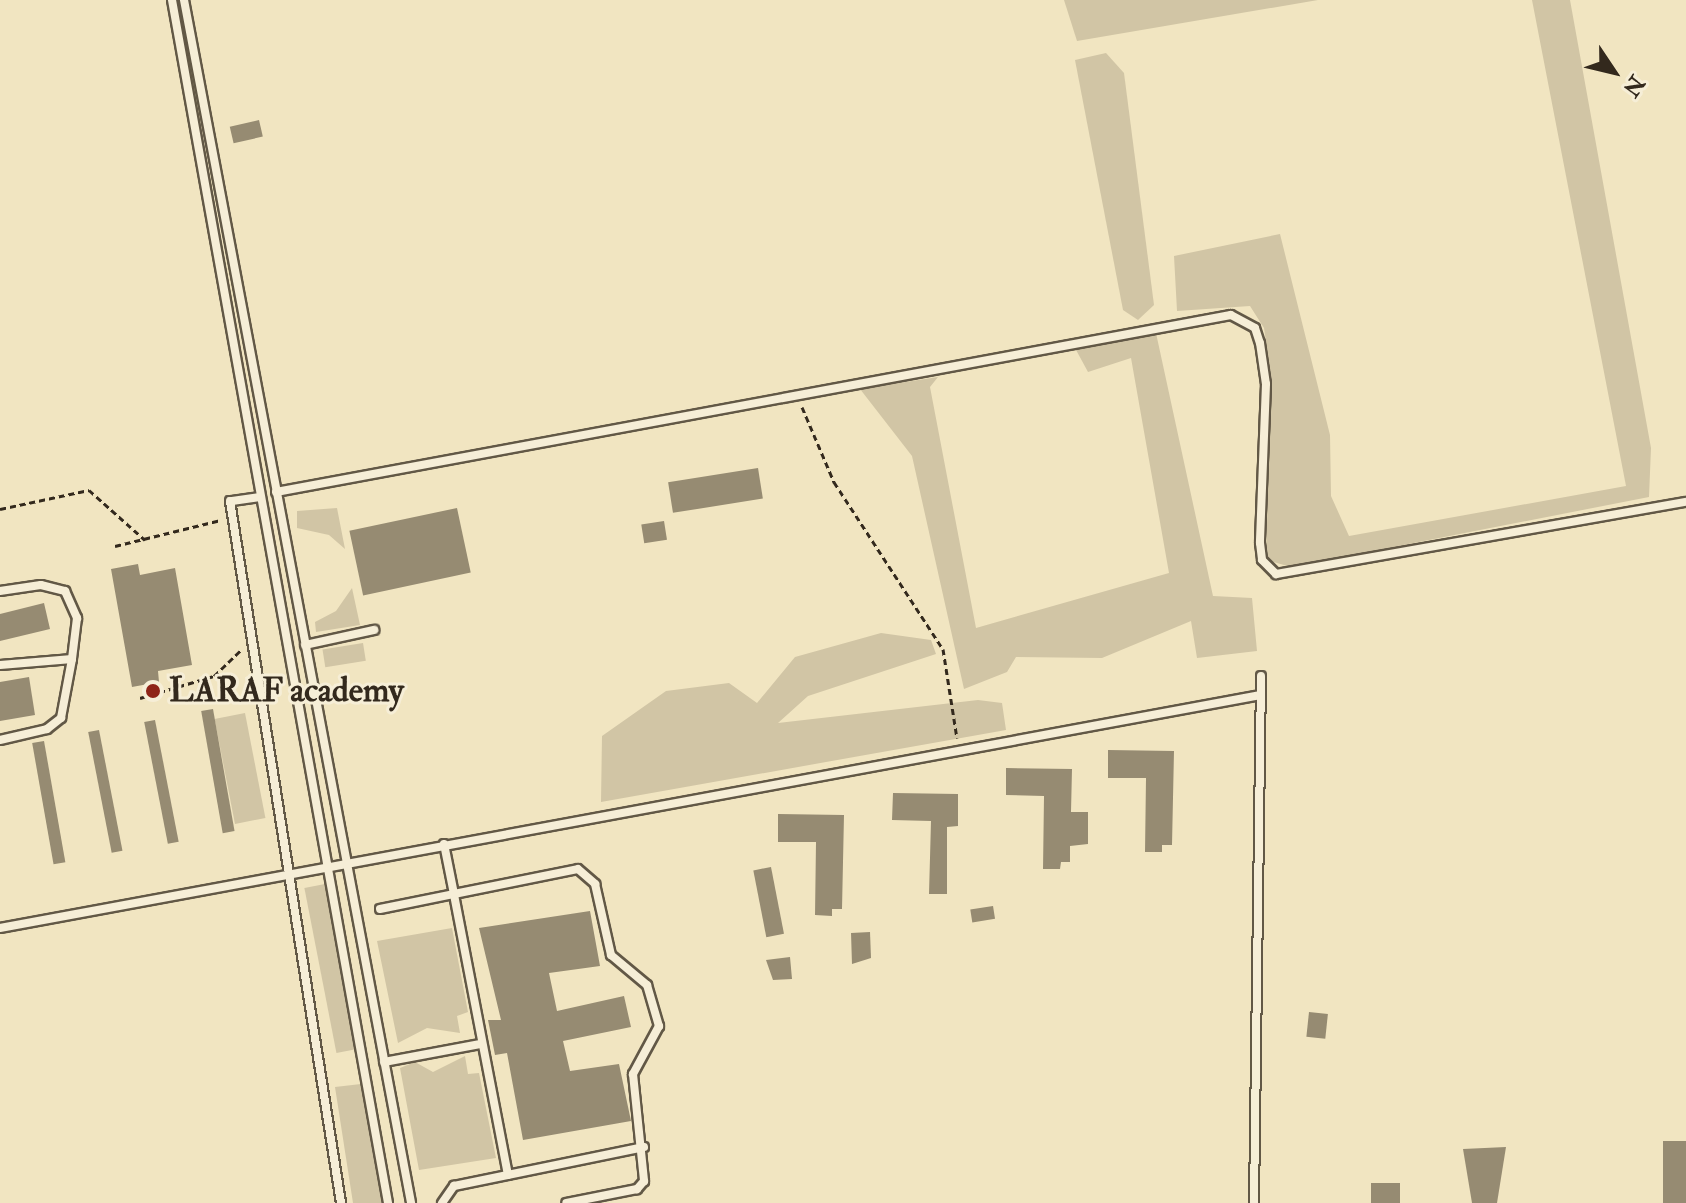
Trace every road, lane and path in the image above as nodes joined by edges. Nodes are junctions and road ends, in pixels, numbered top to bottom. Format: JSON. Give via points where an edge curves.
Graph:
{"nodes":[{"id":1,"x":172,"y":0,"type":"edge"},
{"id":2,"x":184,"y":0,"type":"edge"},
{"id":3,"x":800,"y":393,"type":"junction"},
{"id":4,"x":276,"y":492,"type":"junction"},
{"id":5,"x":260,"y":497,"type":"junction"},
{"id":6,"x":1686,"y":502,"type":"edge"},
{"id":7,"x":0,"y":509,"type":"edge"},
{"id":8,"x":232,"y":517,"type":"junction"},
{"id":9,"x":145,"y":540,"type":"junction"},
{"id":10,"x":115,"y":546,"type":"dead end"},
{"id":11,"x":0,"y":591,"type":"edge"},
{"id":12,"x":374,"y":630,"type":"dead end"},
{"id":13,"x":252,"y":640,"type":"junction"},
{"id":14,"x":305,"y":645,"type":"junction"},
{"id":15,"x":72,"y":659,"type":"junction"},
{"id":16,"x":0,"y":665,"type":"edge"},
{"id":17,"x":1261,"y":676,"type":"dead end"},
{"id":18,"x":1261,"y":695,"type":"junction"},
{"id":19,"x":140,"y":698,"type":"dead end"},
{"id":20,"x":0,"y":740,"type":"edge"},
{"id":21,"x":959,"y":750,"type":"junction"},
{"id":22,"x":444,"y":844,"type":"junction"},
{"id":23,"x":345,"y":861,"type":"junction"},
{"id":24,"x":327,"y":865,"type":"junction"},
{"id":25,"x":288,"y":873,"type":"junction"},
{"id":26,"x":454,"y":894,"type":"junction"},
{"id":27,"x":380,"y":909,"type":"dead end"},
{"id":28,"x":0,"y":928,"type":"edge"},
{"id":29,"x":480,"y":1044,"type":"junction"},
{"id":30,"x":384,"y":1062,"type":"junction"},
{"id":31,"x":644,"y":1147,"type":"junction"},
{"id":32,"x":508,"y":1175,"type":"junction"},
{"id":33,"x":341,"y":1203,"type":"edge"},
{"id":34,"x":388,"y":1203,"type":"edge"},
{"id":35,"x":411,"y":1203,"type":"edge"},
{"id":36,"x":442,"y":1203,"type":"edge"},
{"id":37,"x":566,"y":1203,"type":"edge"},
{"id":38,"x":1254,"y":1203,"type":"edge"}],
"edges":[{"from":1,"to":5,"type":"lane"},
{"from":2,"to":4,"type":"lane"},
{"from":3,"to":4,"type":"lane"},
{"from":3,"to":6,"type":"lane","via":[[1231,315],[1255,328],[1260,343],[1266,384],[1260,543],[1262,560],[1276,574]]},
{"from":3,"to":21,"type":"path","via":[[834,482],[943,649]]},
{"from":4,"to":14,"type":"lane"},
{"from":5,"to":8,"type":"lane","via":[[230,501]]},
{"from":5,"to":24,"type":"lane"},
{"from":7,"to":9,"type":"path","via":[[89,490]]},
{"from":8,"to":9,"type":"path"},
{"from":8,"to":13,"type":"lane"},
{"from":9,"to":10,"type":"path"},
{"from":11,"to":15,"type":"lane","via":[[41,585],[65,591],[77,618]]},
{"from":12,"to":14,"type":"lane"},
{"from":13,"to":19,"type":"path","via":[[214,676]]},
{"from":13,"to":25,"type":"lane"},
{"from":14,"to":23,"type":"lane"},
{"from":15,"to":16,"type":"lane"},
{"from":15,"to":20,"type":"lane","via":[[61,718],[47,729]]},
{"from":17,"to":18,"type":"lane"},
{"from":18,"to":21,"type":"lane"},
{"from":18,"to":38,"type":"lane"},
{"from":21,"to":22,"type":"lane"},
{"from":22,"to":23,"type":"lane"},
{"from":22,"to":26,"type":"lane"},
{"from":23,"to":24,"type":"lane"},
{"from":23,"to":30,"type":"lane"},
{"from":24,"to":25,"type":"lane"},
{"from":24,"to":34,"type":"lane"},
{"from":25,"to":28,"type":"lane"},
{"from":25,"to":33,"type":"lane"},
{"from":26,"to":27,"type":"lane"},
{"from":26,"to":29,"type":"lane"},
{"from":26,"to":31,"type":"lane","via":[[578,869],[591,877],[611,955],[638,973],[658,1011],[656,1038],[633,1074]]},
{"from":29,"to":30,"type":"lane"},
{"from":29,"to":32,"type":"lane"},
{"from":30,"to":35,"type":"lane"},
{"from":31,"to":32,"type":"lane"},
{"from":31,"to":37,"type":"lane","via":[[647,1175],[637,1189]]},
{"from":32,"to":36,"type":"lane","via":[[454,1186]]}]}
